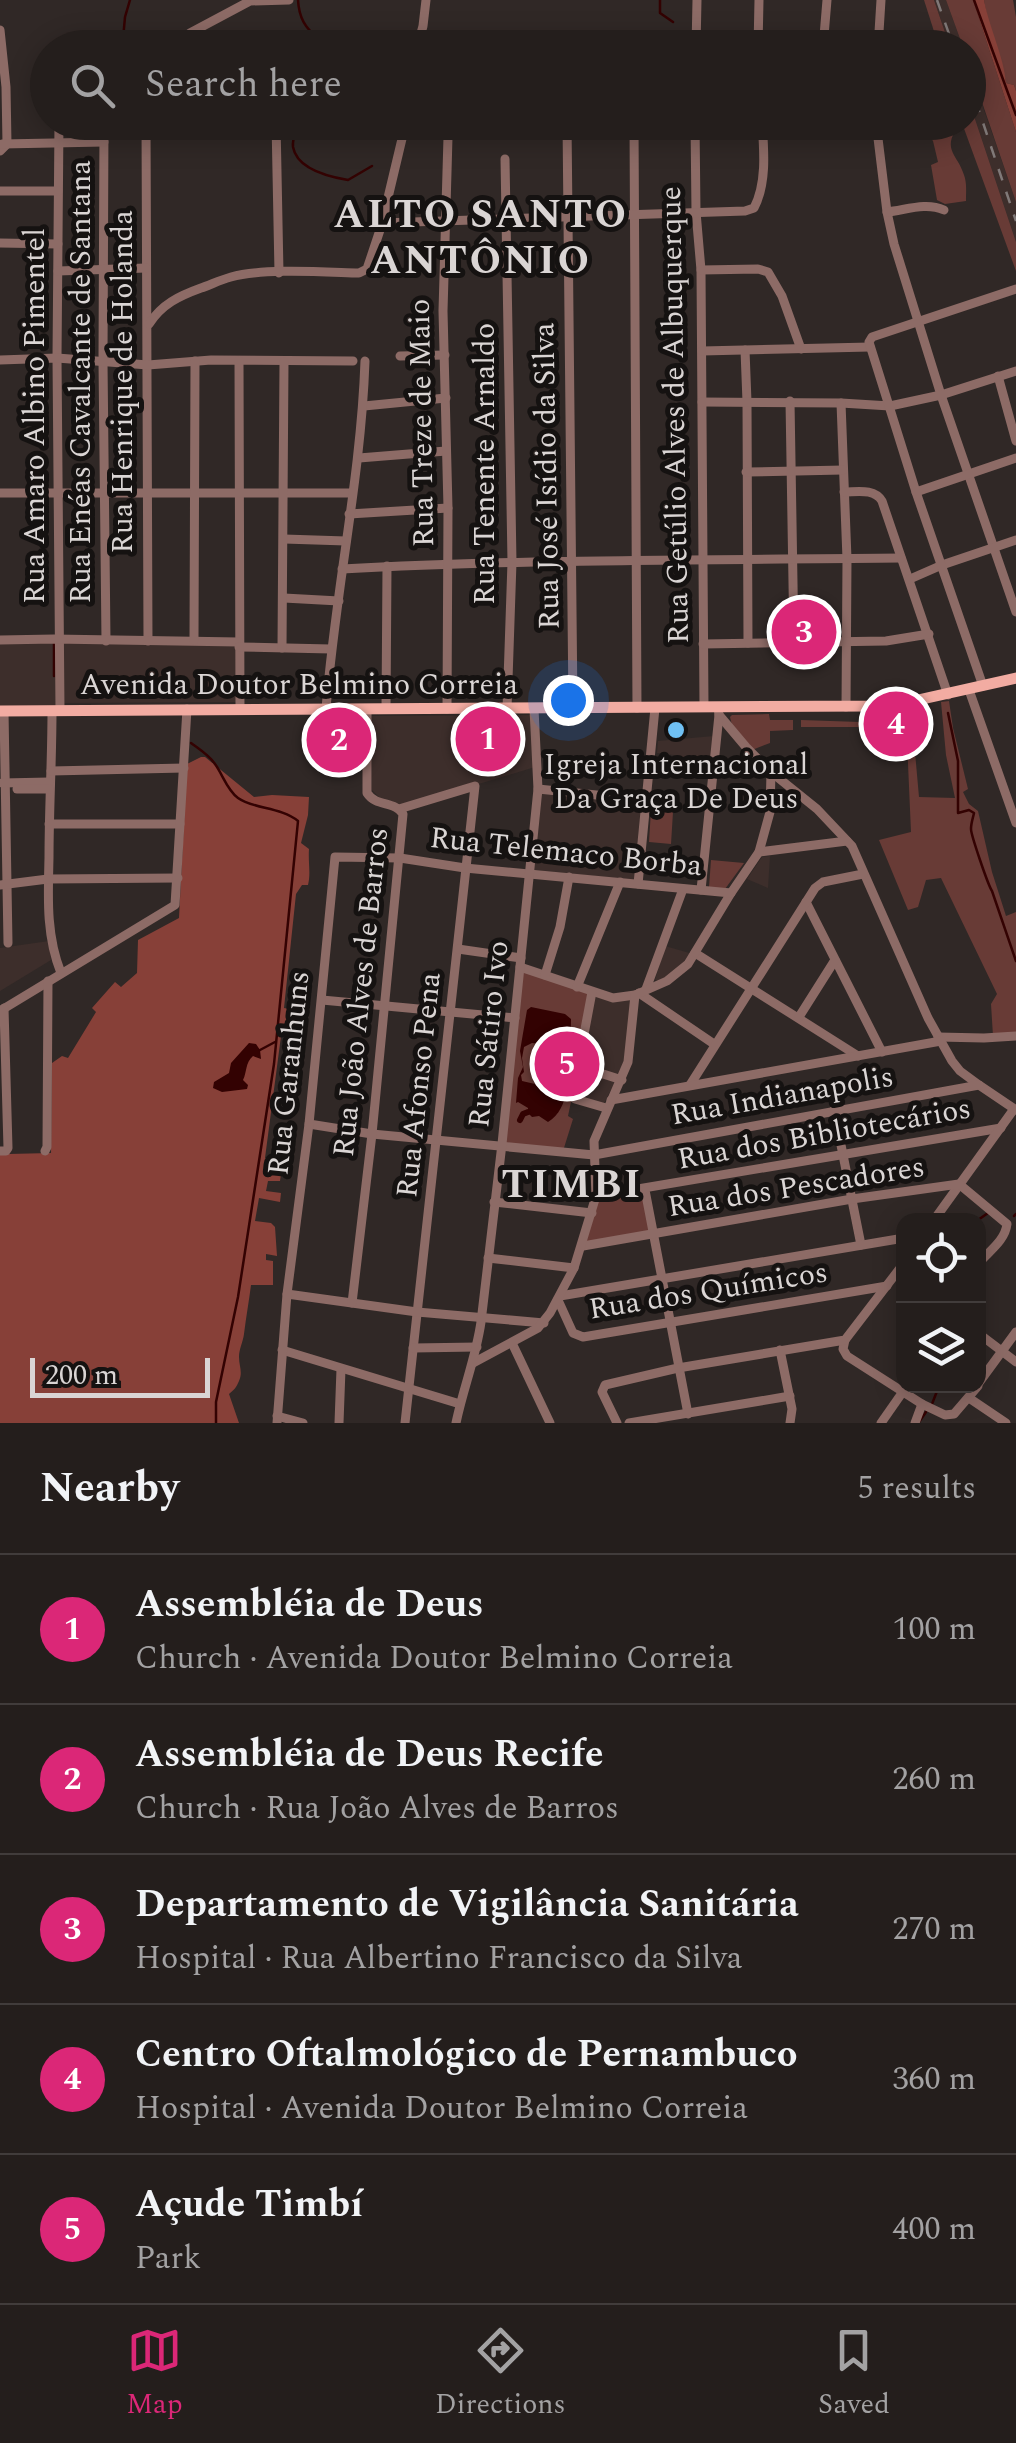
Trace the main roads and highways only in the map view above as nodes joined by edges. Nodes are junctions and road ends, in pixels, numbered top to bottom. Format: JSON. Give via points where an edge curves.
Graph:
{"nodes":[{"id":1,"x":1016,"y":678,"type":"edge"},
{"id":2,"x":2,"y":711,"type":"edge"}],
"edges":[{"from":1,"to":2,"type":"main road","name":"Avenida Doutor Belmino Correia","via":[[846,707]]}]}
